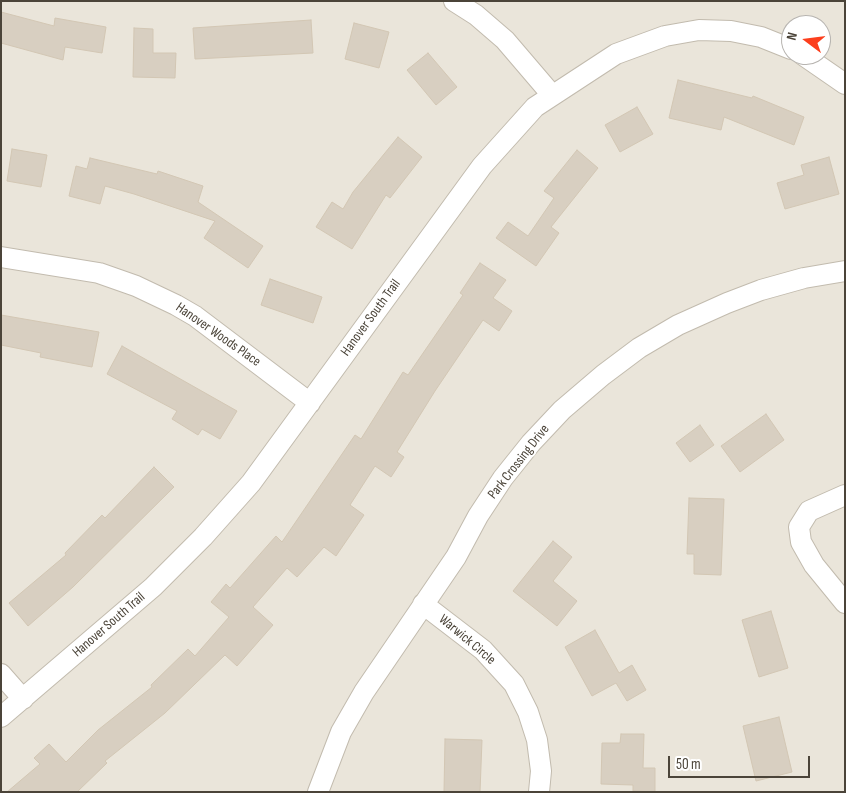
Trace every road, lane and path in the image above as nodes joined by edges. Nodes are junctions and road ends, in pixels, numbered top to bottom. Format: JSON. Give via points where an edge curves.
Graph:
{"nodes":[{"id":1,"x":454,"y":1,"type":"edge"},
{"id":2,"x":781,"y":45,"type":"edge"},
{"id":3,"x":817,"y":65,"type":"edge"},
{"id":4,"x":845,"y":84,"type":"edge"},
{"id":5,"x":552,"y":94,"type":"junction"},
{"id":6,"x":1,"y":257,"type":"edge"},
{"id":7,"x":845,"y":271,"type":"edge"},
{"id":8,"x":310,"y":403,"type":"junction"},
{"id":9,"x":845,"y":495,"type":"edge"},
{"id":10,"x":845,"y":603,"type":"edge"},
{"id":11,"x":422,"y":604,"type":"junction"},
{"id":12,"x":1,"y":674,"type":"edge"},
{"id":13,"x":23,"y":699,"type":"junction"},
{"id":14,"x":1,"y":717,"type":"edge"},
{"id":15,"x":318,"y":792,"type":"edge"},
{"id":16,"x":540,"y":792,"type":"edge"}],
"edges":[{"from":1,"to":5,"type":"street","via":[[504,40]]},
{"from":2,"to":5,"type":"street","name":"Hanover South Trail","via":[[731,31],[683,32],[649,40],[616,54]]},
{"from":3,"to":4,"type":"street"},
{"from":5,"to":8,"type":"street","name":"Hanover South Trail","via":[[516,126],[482,166]]},
{"from":6,"to":8,"type":"street","name":"Hanover Woods Place","via":[[99,274],[176,304]]},
{"from":7,"to":11,"type":"street","name":"Park Crossing Drive","via":[[804,278],[727,303],[639,348],[603,374],[562,410],[503,478],[456,557]]},
{"from":8,"to":13,"type":"street","name":"Hanover South Trail","via":[[251,483],[203,538],[153,587]]},
{"from":9,"to":10,"type":"street","via":[[809,511],[799,527],[801,542],[814,564]]},
{"from":11,"to":15,"type":"street","name":"Park Crossing Drive","via":[[341,732]]},
{"from":11,"to":16,"type":"street","name":"Warwick Circle","via":[[484,650],[514,684],[537,740]]},
{"from":12,"to":13,"type":"street"},
{"from":13,"to":14,"type":"street","name":"Hanover South Trail"}]}
